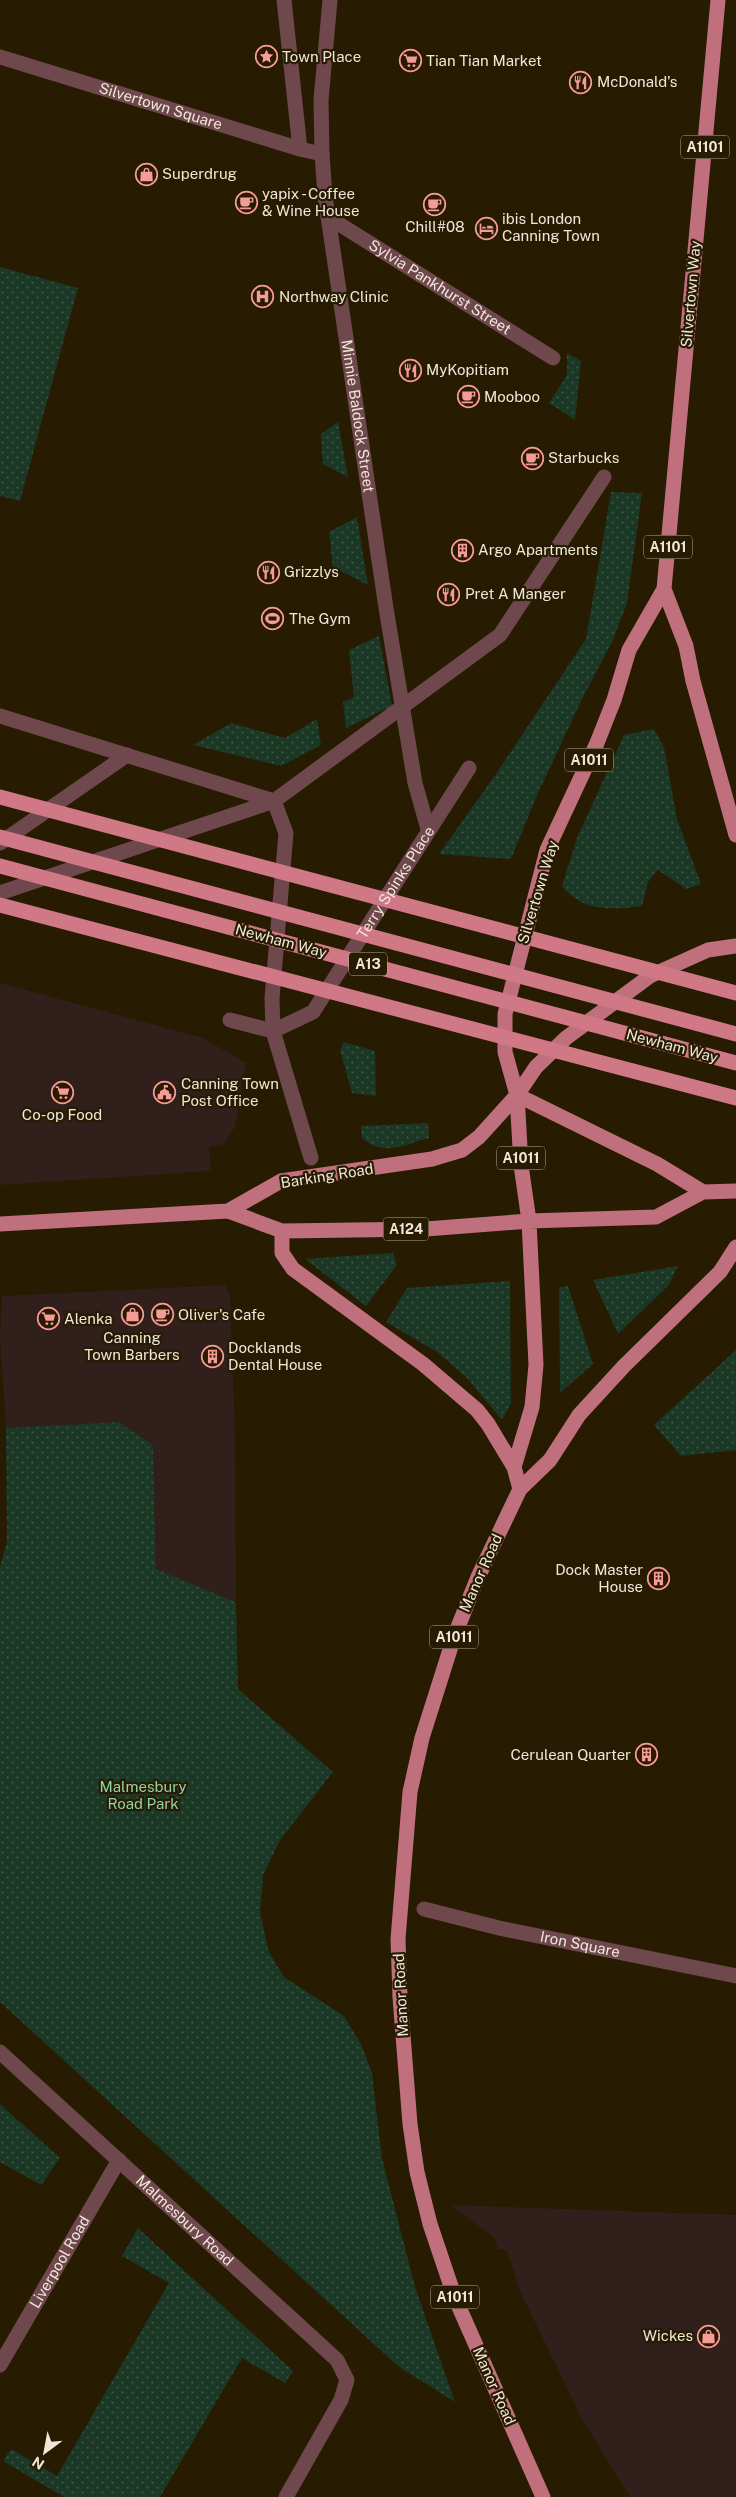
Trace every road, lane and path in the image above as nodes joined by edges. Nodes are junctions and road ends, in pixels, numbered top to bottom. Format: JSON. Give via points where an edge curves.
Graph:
{"nodes":[{"id":1,"x":284,"y":0,"type":"edge"},
{"id":2,"x":330,"y":0,"type":"edge"},
{"id":3,"x":718,"y":0,"type":"edge"},
{"id":4,"x":0,"y":57,"type":"edge"},
{"id":5,"x":300,"y":149,"type":"junction"},
{"id":6,"x":322,"y":154,"type":"junction"},
{"id":7,"x":328,"y":218,"type":"junction"},
{"id":8,"x":553,"y":358,"type":"dead end"},
{"id":9,"x":604,"y":477,"type":"dead end"},
{"id":10,"x":664,"y":589,"type":"junction"},
{"id":11,"x":402,"y":705,"type":"junction"},
{"id":12,"x":0,"y":716,"type":"edge"},
{"id":13,"x":128,"y":755,"type":"junction"},
{"id":14,"x":470,"y":768,"type":"dead end"},
{"id":15,"x":0,"y":797,"type":"edge"},
{"id":16,"x":274,"y":800,"type":"junction"},
{"id":17,"x":428,"y":829,"type":"junction"},
{"id":18,"x":736,"y":835,"type":"edge"},
{"id":19,"x":0,"y":837,"type":"edge"},
{"id":20,"x":0,"y":843,"type":"edge"},
{"id":21,"x":0,"y":866,"type":"edge"},
{"id":22,"x":0,"y":893,"type":"edge"},
{"id":23,"x":0,"y":905,"type":"edge"},
{"id":24,"x":736,"y":946,"type":"edge"},
{"id":25,"x":736,"y":994,"type":"edge"},
{"id":26,"x":230,"y":1020,"type":"dead end"},
{"id":27,"x":273,"y":1031,"type":"junction"},
{"id":28,"x":736,"y":1034,"type":"edge"},
{"id":29,"x":736,"y":1062,"type":"edge"},
{"id":30,"x":517,"y":1095,"type":"junction"},
{"id":31,"x":736,"y":1098,"type":"edge"},
{"id":32,"x":312,"y":1158,"type":"dead end"},
{"id":33,"x":736,"y":1191,"type":"edge"},
{"id":34,"x":703,"y":1192,"type":"junction"},
{"id":35,"x":228,"y":1211,"type":"junction"},
{"id":36,"x":529,"y":1221,"type":"junction"},
{"id":37,"x":0,"y":1224,"type":"edge"},
{"id":38,"x":282,"y":1231,"type":"junction"},
{"id":39,"x":736,"y":1247,"type":"edge"},
{"id":40,"x":514,"y":1467,"type":"junction"},
{"id":41,"x":520,"y":1489,"type":"junction"},
{"id":42,"x":424,"y":1909,"type":"dead end"},
{"id":43,"x":736,"y":1976,"type":"edge"},
{"id":44,"x":0,"y":2052,"type":"edge"},
{"id":45,"x":119,"y":2160,"type":"junction"},
{"id":46,"x":0,"y":2365,"type":"edge"},
{"id":47,"x":286,"y":2497,"type":"edge"},
{"id":48,"x":542,"y":2497,"type":"edge"}],
"edges":[{"from":1,"to":5,"type":"street"},
{"from":2,"to":6,"type":"street","name":"Minnie Baldock Street","via":[[321,100]]},
{"from":3,"to":10,"type":"main road","name":"Silvertown Way","number":"A1101"},
{"from":4,"to":5,"type":"street","name":"Silvertown Square"},
{"from":5,"to":6,"type":"street","name":"Silvertown Square"},
{"from":6,"to":7,"type":"street","name":"Minnie Baldock Street"},
{"from":7,"to":8,"type":"street","name":"Sylvia Pankhurst Street"},
{"from":7,"to":11,"type":"street","name":"Minnie Baldock Street"},
{"from":9,"to":11,"type":"street","via":[[500,635]]},
{"from":10,"to":18,"type":"main road","name":"Silvertown Way","via":[[686,646]]},
{"from":10,"to":30,"type":"main road","name":"Silvertown Way","number":"A1011","via":[[629,650],[597,743],[547,850],[505,1014],[505,1052]]},
{"from":11,"to":16,"type":"street"},
{"from":11,"to":17,"type":"street","name":"Minnie Baldock Street","via":[[415,783]]},
{"from":12,"to":13,"type":"street"},
{"from":13,"to":16,"type":"street"},
{"from":13,"to":20,"type":"street"},
{"from":14,"to":17,"type":"street","name":"Terry Spinks Place"},
{"from":15,"to":25,"type":"highway"},
{"from":16,"to":22,"type":"street"},
{"from":16,"to":27,"type":"street","via":[[286,833],[272,998]]},
{"from":17,"to":27,"type":"street","name":"Terry Spinks Place","via":[[313,1012]]},
{"from":19,"to":28,"type":"highway","name":"Newham Way","number":"A13"},
{"from":21,"to":29,"type":"highway","name":"Newham Way","number":"A13"},
{"from":23,"to":31,"type":"highway","number":"A13"},
{"from":24,"to":30,"type":"main road","name":"Barking Road","via":[[708,950],[650,976],[566,1038],[536,1067]]},
{"from":26,"to":27,"type":"street"},
{"from":27,"to":32,"type":"street"},
{"from":30,"to":34,"type":"main road","via":[[657,1164]]},
{"from":30,"to":35,"type":"main road","name":"Barking Road","number":"A124","via":[[479,1137],[462,1150],[432,1160],[281,1181]]},
{"from":30,"to":36,"type":"main road","number":"A1011","via":[[521,1165]]},
{"from":33,"to":34,"type":"main road"},
{"from":34,"to":36,"type":"main road","number":"A124","via":[[656,1217]]},
{"from":35,"to":37,"type":"main road","name":"Barking Road","number":"A124"},
{"from":35,"to":38,"type":"main road","number":"A124"},
{"from":36,"to":38,"type":"main road","number":"A124","via":[[426,1229]]},
{"from":36,"to":40,"type":"main road","number":"A1011","via":[[536,1364],[532,1407]]},
{"from":38,"to":40,"type":"main road","via":[[282,1253],[293,1269],[423,1364],[476,1410]]},
{"from":39,"to":41,"type":"main road","name":"Manor Road","number":"A1011","via":[[720,1272],[579,1415],[550,1460]]},
{"from":40,"to":41,"type":"main road"},
{"from":41,"to":48,"type":"main road","name":"Manor Road","number":"A1011","via":[[478,1577],[452,1644],[422,1738],[410,1792],[398,1939],[410,2124],[430,2224],[456,2298]]},
{"from":42,"to":43,"type":"street","name":"Iron Square","via":[[499,1928]]},
{"from":44,"to":45,"type":"street","name":"Malmesbury Road"},
{"from":45,"to":46,"type":"street","name":"Liverpool Road"},
{"from":45,"to":47,"type":"street","name":"Malmesbury Road","via":[[336,2360],[347,2380],[341,2400]]}]}
